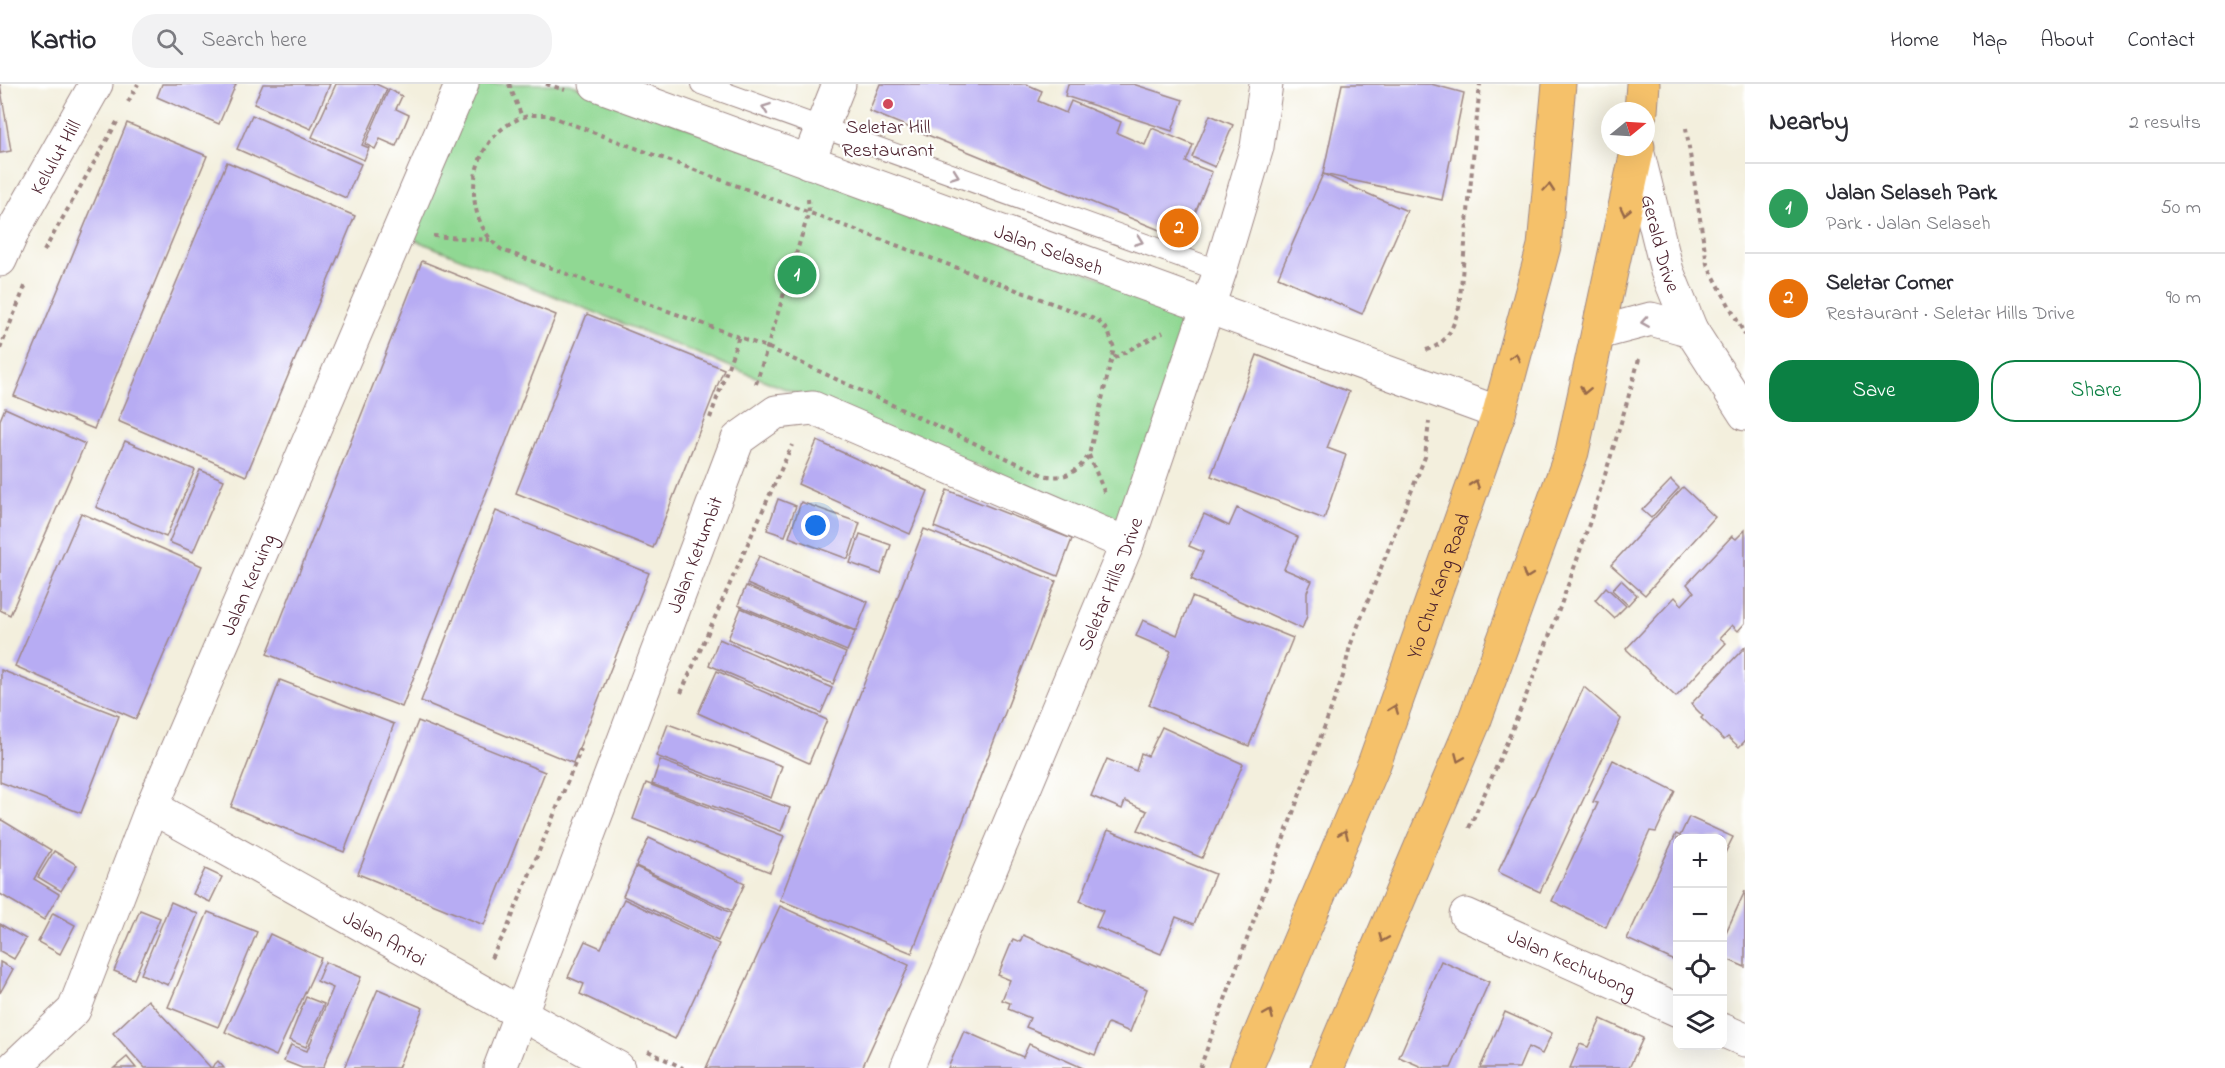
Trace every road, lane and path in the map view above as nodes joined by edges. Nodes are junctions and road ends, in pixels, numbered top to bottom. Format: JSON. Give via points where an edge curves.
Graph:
{"nodes":[{"id":1,"x":96,"y":84,"type":"edge"},
{"id":2,"x":138,"y":84,"type":"edge"},
{"id":3,"x":462,"y":84,"type":"edge"},
{"id":4,"x":509,"y":84,"type":"edge"},
{"id":5,"x":596,"y":84,"type":"edge"},
{"id":6,"x":701,"y":84,"type":"edge"},
{"id":7,"x":839,"y":84,"type":"edge"},
{"id":8,"x":1266,"y":84,"type":"edge"},
{"id":9,"x":1480,"y":84,"type":"edge"},
{"id":10,"x":1559,"y":84,"type":"edge"},
{"id":11,"x":1643,"y":84,"type":"edge"},
{"id":12,"x":1642,"y":102,"type":"edge"},
{"id":13,"x":126,"y":105,"type":"dead end"},
{"id":14,"x":121,"y":115,"type":"dead end"},
{"id":15,"x":522,"y":117,"type":"junction"},
{"id":16,"x":821,"y":128,"type":"junction"},
{"id":17,"x":1686,"y":128,"type":"dead end"},
{"id":18,"x":1637,"y":156,"type":"edge"},
{"id":19,"x":1639,"y":156,"type":"edge"},
{"id":20,"x":808,"y":162,"type":"junction"},
{"id":21,"x":809,"y":212,"type":"junction"},
{"id":22,"x":7,"y":230,"type":"edge"},
{"id":23,"x":429,"y":236,"type":"dead end"},
{"id":24,"x":490,"y":240,"type":"junction"},
{"id":25,"x":40,"y":258,"type":"dead end"},
{"id":26,"x":0,"y":260,"type":"edge"},
{"id":27,"x":1220,"y":271,"type":"junction"},
{"id":28,"x":28,"y":278,"type":"dead end"},
{"id":29,"x":1208,"y":309,"type":"junction"},
{"id":30,"x":1691,"y":330,"type":"junction"},
{"id":31,"x":1164,"y":332,"type":"dead end"},
{"id":32,"x":1598,"y":333,"type":"junction"},
{"id":33,"x":1745,"y":335,"type":"edge"},
{"id":34,"x":739,"y":336,"type":"junction"},
{"id":35,"x":769,"y":348,"type":"junction"},
{"id":36,"x":0,"y":350,"type":"edge"},
{"id":37,"x":1417,"y":352,"type":"dead end"},
{"id":38,"x":1113,"y":358,"type":"junction"},
{"id":39,"x":754,"y":389,"type":"dead end"},
{"id":40,"x":1430,"y":413,"type":"dead end"},
{"id":41,"x":1499,"y":414,"type":"junction"},
{"id":42,"x":1745,"y":414,"type":"edge"},
{"id":43,"x":707,"y":426,"type":"dead end"},
{"id":44,"x":797,"y":435,"type":"dead end"},
{"id":45,"x":1089,"y":455,"type":"junction"},
{"id":46,"x":1109,"y":503,"type":"dead end"},
{"id":47,"x":1127,"y":544,"type":"junction"},
{"id":48,"x":680,"y":697,"type":"dead end"},
{"id":49,"x":583,"y":744,"type":"dead end"},
{"id":50,"x":152,"y":807,"type":"junction"},
{"id":51,"x":1466,"y":915,"type":"dead end"},
{"id":52,"x":483,"y":954,"type":"dead end"},
{"id":53,"x":1673,"y":1008,"type":"edge"},
{"id":54,"x":521,"y":1016,"type":"junction"},
{"id":55,"x":1727,"y":1032,"type":"edge"},
{"id":56,"x":1745,"y":1040,"type":"edge"},
{"id":57,"x":630,"y":1058,"type":"edge"},
{"id":58,"x":13,"y":1068,"type":"edge"},
{"id":59,"x":500,"y":1068,"type":"edge"},
{"id":60,"x":683,"y":1068,"type":"edge"},
{"id":61,"x":907,"y":1068,"type":"edge"},
{"id":62,"x":1200,"y":1068,"type":"edge"},
{"id":63,"x":1246,"y":1068,"type":"edge"},
{"id":64,"x":1328,"y":1068,"type":"edge"}],
"edges":[{"from":1,"to":22,"type":"street","name":"Kelulut Hill"},
{"from":2,"to":13,"type":"path"},
{"from":3,"to":50,"type":"street","name":"Jalan Keruing"},
{"from":4,"to":15,"type":"path"},
{"from":5,"to":20,"type":"street","name":"Jalan Selaseh"},
{"from":16,"to":6,"type":"lane","one_way":true},
{"from":7,"to":16,"type":"street"},
{"from":8,"to":27,"type":"street","name":"Seletar Hills Drive","via":[[1257,147]]},
{"from":9,"to":37,"type":"path","via":[[1459,308],[1451,333],[1436,347]]},
{"from":41,"to":10,"type":"main road","name":"Yio Chu Kang Road","one_way":true,"via":[[1544,246]]},
{"from":11,"to":12,"type":"main road"},
{"from":14,"to":25,"type":"path"},
{"from":15,"to":21,"type":"path","via":[[547,115]]},
{"from":15,"to":24,"type":"path","via":[[498,133],[486,147],[478,167],[475,210]]},
{"from":16,"to":20,"type":"street"},
{"from":16,"to":27,"type":"lane","one_way":true},
{"from":17,"to":33,"type":"path","via":[[1707,264]]},
{"from":18,"to":32,"type":"main road","one_way":true},
{"from":19,"to":30,"type":"street","name":"Gerald Drive","via":[[1667,271]]},
{"from":20,"to":21,"type":"path"},
{"from":20,"to":29,"type":"street","name":"Jalan Selaseh"},
{"from":21,"to":35,"type":"path"},
{"from":21,"to":38,"type":"path","via":[[1097,320],[1112,340]]},
{"from":22,"to":26,"type":"street","name":"Kelulut Hill"},
{"from":23,"to":24,"type":"path"},
{"from":24,"to":34,"type":"path","via":[[509,253]]},
{"from":27,"to":29,"type":"street","name":"Seletar Hills Drive"},
{"from":28,"to":36,"type":"path"},
{"from":29,"to":41,"type":"street","name":"Jalan Selaseh"},
{"from":29,"to":47,"type":"street","name":"Seletar Hills Drive"},
{"from":30,"to":32,"type":"street","name":"Gerald Drive","one_way":true,"via":[[1651,319]]},
{"from":30,"to":42,"type":"street","name":"Gerald Drive"},
{"from":31,"to":38,"type":"path"},
{"from":32,"to":64,"type":"main road","one_way":true,"via":[[1572,452],[1474,722]]},
{"from":34,"to":35,"type":"path"},
{"from":34,"to":43,"type":"path"},
{"from":35,"to":39,"type":"path"},
{"from":35,"to":45,"type":"path","via":[[1043,475],[1057,479],[1070,474]]},
{"from":38,"to":45,"type":"path"},
{"from":40,"to":62,"type":"path","via":[[1425,457],[1350,646],[1343,676]]},
{"from":63,"to":41,"type":"main road","name":"Yio Chu Kang Road","one_way":true,"via":[[1374,764]]},
{"from":44,"to":48,"type":"path"},
{"from":45,"to":46,"type":"path"},
{"from":47,"to":54,"type":"street","name":"Jalan Ketumbit","via":[[813,408],[776,412],[738,439]]},
{"from":47,"to":61,"type":"street","name":"Seletar Hills Drive"},
{"from":49,"to":52,"type":"path","via":[[502,939],[492,959]]},
{"from":50,"to":54,"type":"street","name":"Jalan Antoi"},
{"from":50,"to":58,"type":"street","name":"Jalan Keruing","via":[[74,1010]]},
{"from":51,"to":53,"type":"street","name":"Jalan Kechubong"},
{"from":54,"to":57,"type":"street","name":"Jalan Antoi"},
{"from":54,"to":59,"type":"street","name":"Jalan Ketumbit"},
{"from":55,"to":56,"type":"street"},
{"from":57,"to":60,"type":"path"}]}
